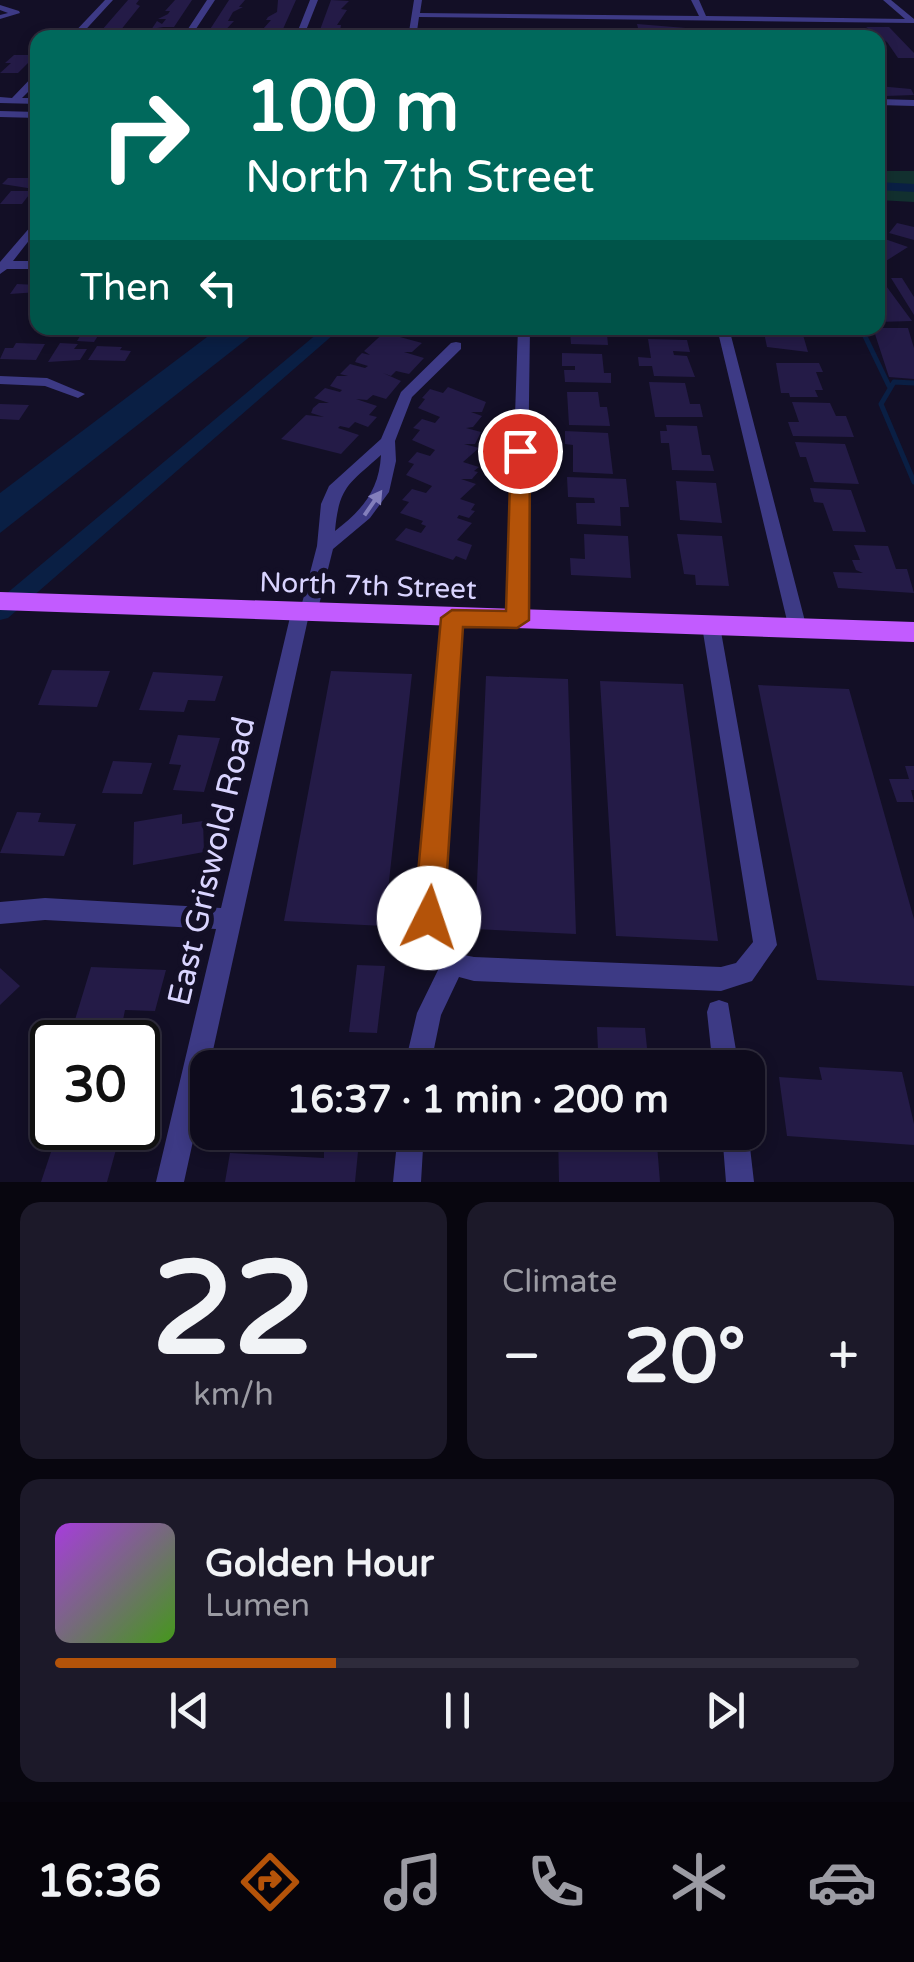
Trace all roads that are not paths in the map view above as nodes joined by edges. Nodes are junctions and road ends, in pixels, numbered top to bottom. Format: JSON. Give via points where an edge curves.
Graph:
{"nodes":[{"id":1,"x":109,"y":0,"type":"edge"},
{"id":2,"x":211,"y":0,"type":"edge"},
{"id":3,"x":314,"y":0,"type":"edge"},
{"id":4,"x":418,"y":0,"type":"edge"},
{"id":5,"x":695,"y":0,"type":"edge"},
{"id":6,"x":887,"y":0,"type":"edge"},
{"id":7,"x":0,"y":7,"type":"edge"},
{"id":8,"x":415,"y":15,"type":"junction"},
{"id":9,"x":0,"y":17,"type":"edge"},
{"id":10,"x":704,"y":18,"type":"junction"},
{"id":11,"x":737,"y":19,"type":"junction"},
{"id":12,"x":900,"y":21,"type":"junction"},
{"id":13,"x":913,"y":21,"type":"edge"},
{"id":14,"x":81,"y":30,"type":"edge"},
{"id":15,"x":191,"y":30,"type":"edge"},
{"id":16,"x":301,"y":30,"type":"edge"},
{"id":17,"x":413,"y":30,"type":"edge"},
{"id":18,"x":743,"y":30,"type":"edge"},
{"id":19,"x":914,"y":33,"type":"edge"},
{"id":20,"x":30,"y":84,"type":"edge"},
{"id":21,"x":0,"y":100,"type":"edge"},
{"id":22,"x":15,"y":100,"type":"junction"},
{"id":23,"x":30,"y":101,"type":"edge"},
{"id":24,"x":885,"y":102,"type":"edge"},
{"id":25,"x":914,"y":103,"type":"edge"},
{"id":26,"x":0,"y":114,"type":"edge"},
{"id":27,"x":30,"y":115,"type":"edge"},
{"id":28,"x":30,"y":231,"type":"edge"},
{"id":29,"x":30,"y":266,"type":"edge"},
{"id":30,"x":2,"y":268,"type":"edge"},
{"id":31,"x":524,"y":335,"type":"edge"},
{"id":32,"x":725,"y":335,"type":"edge"},
{"id":33,"x":456,"y":346,"type":"dead end"},
{"id":34,"x":0,"y":380,"type":"edge"},
{"id":35,"x":78,"y":394,"type":"dead end"},
{"id":36,"x":388,"y":441,"type":"junction"},
{"id":37,"x":325,"y":546,"type":"junction"},
{"id":38,"x":0,"y":601,"type":"edge"},
{"id":39,"x":304,"y":613,"type":"junction"},
{"id":40,"x":452,"y":618,"type":"junction"},
{"id":41,"x":517,"y":620,"type":"junction"},
{"id":42,"x":711,"y":626,"type":"junction"},
{"id":43,"x":798,"y":628,"type":"junction"},
{"id":44,"x":914,"y":632,"type":"edge"},
{"id":45,"x":0,"y":913,"type":"edge"},
{"id":46,"x":230,"y":919,"type":"junction"},
{"id":47,"x":452,"y":964,"type":"junction"},
{"id":48,"x":719,"y":1012,"type":"dead end"},
{"id":49,"x":421,"y":1050,"type":"edge"},
{"id":50,"x":724,"y":1050,"type":"edge"},
{"id":51,"x":410,"y":1150,"type":"edge"},
{"id":52,"x":736,"y":1150,"type":"edge"},
{"id":53,"x":170,"y":1182,"type":"edge"},
{"id":54,"x":407,"y":1182,"type":"edge"},
{"id":55,"x":740,"y":1182,"type":"edge"}],
"edges":[{"from":1,"to":14,"type":"street"},
{"from":2,"to":15,"type":"street"},
{"from":3,"to":16,"type":"street"},
{"from":4,"to":8,"type":"street"},
{"from":5,"to":10,"type":"street"},
{"from":6,"to":13,"type":"street"},
{"from":7,"to":9,"type":"street","via":[[16,13]]},
{"from":8,"to":10,"type":"street"},
{"from":8,"to":17,"type":"street"},
{"from":10,"to":11,"type":"street"},
{"from":11,"to":12,"type":"street"},
{"from":11,"to":18,"type":"street"},
{"from":12,"to":13,"type":"street"},
{"from":12,"to":19,"type":"street"},
{"from":20,"to":22,"type":"street"},
{"from":21,"to":22,"type":"street"},
{"from":22,"to":23,"type":"street"},
{"from":24,"to":25,"type":"street"},
{"from":26,"to":27,"type":"street"},
{"from":28,"to":30,"type":"street"},
{"from":29,"to":30,"type":"street"},
{"from":31,"to":41,"type":"street"},
{"from":32,"to":43,"type":"street"},
{"from":33,"to":36,"type":"street","via":[[406,395]]},
{"from":34,"to":35,"type":"street","via":[[47,382]]},
{"from":36,"to":37,"type":"street","name":"East Griswold Road","via":[[337,486]]},
{"from":37,"to":36,"type":"street","one_way":true,"via":[[382,496]]},
{"from":37,"to":39,"type":"street","name":"East Griswold Road"},
{"from":38,"to":39,"type":"main road","name":"North 7th Street"},
{"from":39,"to":40,"type":"main road","name":"North 7th Street"},
{"from":39,"to":46,"type":"street","name":"East Griswold Road"},
{"from":40,"to":41,"type":"main road","name":"North 7th Street"},
{"from":40,"to":47,"type":"street","via":[[429,918],[436,950]]},
{"from":41,"to":42,"type":"main road","name":"North 7th Street"},
{"from":42,"to":43,"type":"main road","name":"North 7th Street"},
{"from":42,"to":47,"type":"street","via":[[765,945],[743,973],[721,979]]},
{"from":43,"to":44,"type":"main road","name":"North 7th Street"},
{"from":45,"to":46,"type":"street","via":[[44,908]]},
{"from":46,"to":53,"type":"street","name":"East Griswold Road"},
{"from":47,"to":49,"type":"street"},
{"from":48,"to":50,"type":"street"},
{"from":51,"to":54,"type":"street"},
{"from":52,"to":55,"type":"street"}]}
